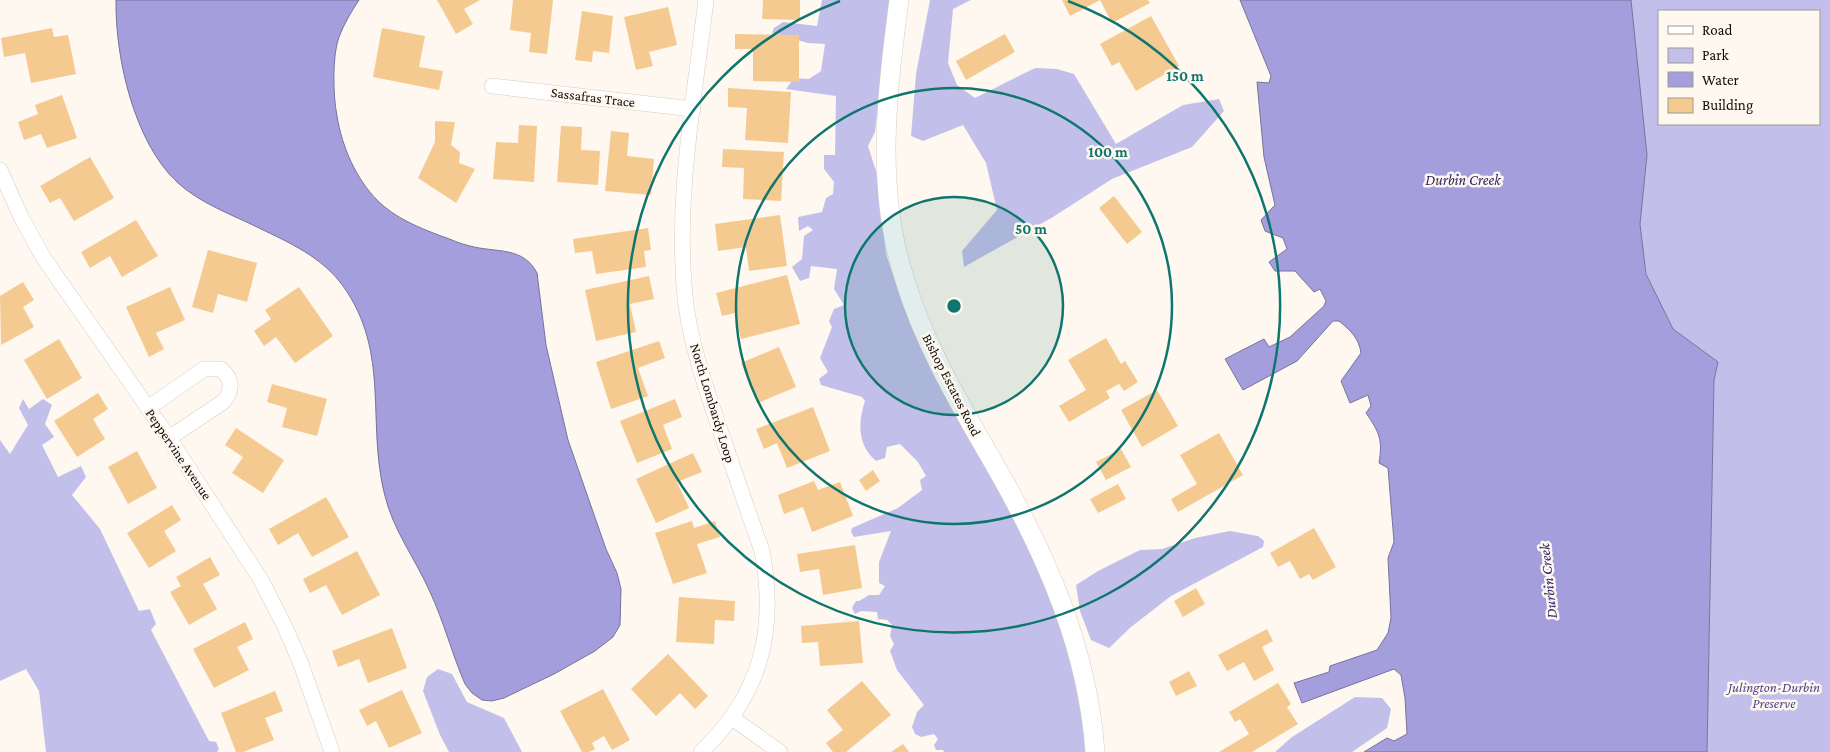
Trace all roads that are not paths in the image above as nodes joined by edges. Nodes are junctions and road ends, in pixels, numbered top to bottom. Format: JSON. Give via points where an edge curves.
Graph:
{"nodes":[{"id":1,"x":706,"y":0,"type":"edge"},
{"id":2,"x":898,"y":0,"type":"edge"},
{"id":3,"x":492,"y":86,"type":"dead end"},
{"id":4,"x":693,"y":109,"type":"junction"},
{"id":5,"x":0,"y":170,"type":"edge"},
{"id":6,"x":148,"y":408,"type":"junction"},
{"id":7,"x":170,"y":438,"type":"junction"},
{"id":8,"x":732,"y":718,"type":"junction"},
{"id":9,"x":332,"y":752,"type":"edge"},
{"id":10,"x":701,"y":752,"type":"edge"},
{"id":11,"x":780,"y":752,"type":"edge"},
{"id":12,"x":1095,"y":752,"type":"edge"}],
"edges":[{"from":1,"to":4,"type":"street","name":"North Lombardy Loop"},
{"from":2,"to":12,"type":"street","name":"Bishop Estates Road","via":[[885,133],[886,176],[896,248],[913,305],[934,355],[1022,514],[1054,582],[1081,662]]},
{"from":3,"to":4,"type":"street","name":"Sassafras Trace"},
{"from":4,"to":8,"type":"street","name":"North Lombardy Loop","via":[[682,228],[687,307],[704,385],[762,551],[767,577],[765,637],[757,669]]},
{"from":5,"to":6,"type":"street","name":"Peppervine Avenue","via":[[43,257]]},
{"from":6,"to":7,"type":"street","name":"Peppervine Avenue"},
{"from":6,"to":7,"type":"street","via":[[204,370],[221,369],[227,374],[231,384],[229,396]]},
{"from":7,"to":9,"type":"street","name":"Peppervine Avenue","via":[[261,580],[301,664]]},
{"from":8,"to":10,"type":"street","name":"North Lombardy Loop"},
{"from":8,"to":11,"type":"street"}]}
